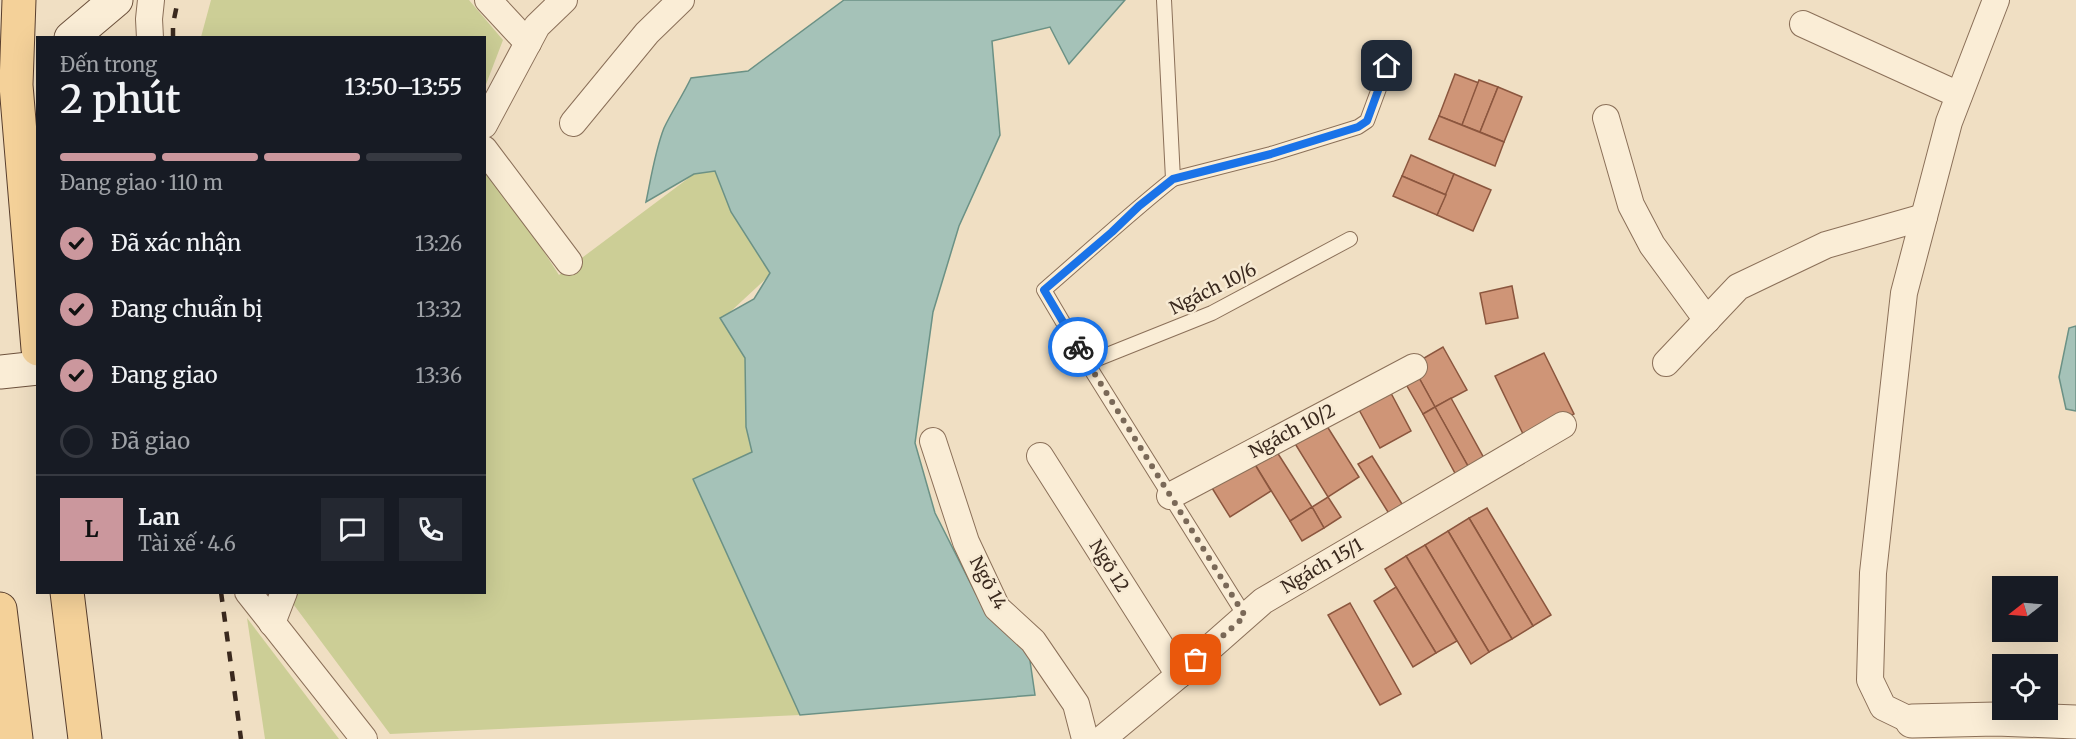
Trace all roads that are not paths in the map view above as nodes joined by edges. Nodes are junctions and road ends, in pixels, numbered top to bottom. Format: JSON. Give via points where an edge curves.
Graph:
{"nodes":[{"id":1,"x":19,"y":0,"type":"edge"},
{"id":2,"x":116,"y":0,"type":"edge"},
{"id":3,"x":151,"y":0,"type":"edge"},
{"id":4,"x":488,"y":0,"type":"edge"},
{"id":5,"x":564,"y":0,"type":"edge"},
{"id":6,"x":681,"y":0,"type":"edge"},
{"id":7,"x":1164,"y":0,"type":"edge"},
{"id":8,"x":1996,"y":0,"type":"edge"},
{"id":9,"x":1803,"y":24,"type":"dead end"},
{"id":10,"x":73,"y":36,"type":"edge"},
{"id":11,"x":150,"y":36,"type":"edge"},
{"id":12,"x":528,"y":43,"type":"junction"},
{"id":13,"x":1394,"y":48,"type":"dead end"},
{"id":14,"x":27,"y":75,"type":"edge"},
{"id":15,"x":1959,"y":95,"type":"junction"},
{"id":16,"x":1606,"y":118,"type":"dead end"},
{"id":17,"x":486,"y":121,"type":"edge"},
{"id":18,"x":573,"y":123,"type":"dead end"},
{"id":19,"x":486,"y":151,"type":"edge"},
{"id":20,"x":1173,"y":179,"type":"junction"},
{"id":21,"x":1924,"y":217,"type":"junction"},
{"id":22,"x":1350,"y":239,"type":"dead end"},
{"id":23,"x":569,"y":262,"type":"dead end"},
{"id":24,"x":36,"y":299,"type":"edge"},
{"id":25,"x":1707,"y":320,"type":"junction"},
{"id":26,"x":1087,"y":363,"type":"junction"},
{"id":27,"x":1666,"y":363,"type":"dead end"},
{"id":28,"x":1414,"y":366,"type":"dead end"},
{"id":29,"x":36,"y":368,"type":"edge"},
{"id":30,"x":0,"y":372,"type":"edge"},
{"id":31,"x":1563,"y":425,"type":"dead end"},
{"id":32,"x":933,"y":441,"type":"dead end"},
{"id":33,"x":1040,"y":456,"type":"dead end"},
{"id":34,"x":1170,"y":496,"type":"junction"},
{"id":35,"x":67,"y":594,"type":"edge"},
{"id":36,"x":250,"y":594,"type":"edge"},
{"id":37,"x":283,"y":594,"type":"edge"},
{"id":38,"x":0,"y":609,"type":"edge"},
{"id":39,"x":1245,"y":616,"type":"junction"},
{"id":40,"x":272,"y":623,"type":"junction"},
{"id":41,"x":1179,"y":675,"type":"junction"},
{"id":42,"x":1912,"y":721,"type":"joint"},
{"id":43,"x":2076,"y":722,"type":"edge"},
{"id":44,"x":16,"y":739,"type":"edge"},
{"id":45,"x":85,"y":739,"type":"edge"},
{"id":46,"x":364,"y":739,"type":"edge"},
{"id":47,"x":1088,"y":739,"type":"edge"},
{"id":48,"x":1102,"y":739,"type":"edge"}],
"edges":[{"from":1,"to":14,"type":"main road"},
{"from":2,"to":10,"type":"street"},
{"from":3,"to":11,"type":"street"},
{"from":4,"to":12,"type":"street"},
{"from":5,"to":12,"type":"street","via":[[537,27]]},
{"from":6,"to":18,"type":"street","via":[[647,33]]},
{"from":7,"to":20,"type":"lane"},
{"from":8,"to":15,"type":"street"},
{"from":9,"to":15,"type":"street"},
{"from":12,"to":17,"type":"street"},
{"from":13,"to":20,"type":"lane","via":[[1367,121],[1358,127]]},
{"from":14,"to":24,"type":"main road"},
{"from":15,"to":21,"type":"street"},
{"from":16,"to":25,"type":"street","via":[[1631,205],[1652,244]]},
{"from":19,"to":23,"type":"street"},
{"from":20,"to":26,"type":"lane","via":[[1044,290]]},
{"from":21,"to":25,"type":"street","via":[[1806,254],[1738,287]]},
{"from":21,"to":42,"type":"street","via":[[1904,292],[1872,585],[1870,680],[1883,707]]},
{"from":22,"to":26,"type":"lane","name":"Ngách 10/6","via":[[1212,313]]},
{"from":25,"to":27,"type":"street"},
{"from":26,"to":34,"type":"lane"},
{"from":28,"to":34,"type":"street","name":"Ngách 10/2"},
{"from":29,"to":30,"type":"street"},
{"from":31,"to":39,"type":"street","name":"Ngách 15/1","via":[[1263,601]]},
{"from":32,"to":47,"type":"street","name":"Ngõ 14","via":[[966,542],[997,608],[1033,641],[1076,704]]},
{"from":33,"to":41,"type":"street","name":"Ngõ 12"},
{"from":34,"to":39,"type":"lane"},
{"from":35,"to":45,"type":"main road"},
{"from":36,"to":40,"type":"street"},
{"from":37,"to":40,"type":"street"},
{"from":38,"to":44,"type":"main road"},
{"from":39,"to":41,"type":"street","name":"Ngách 15/1"},
{"from":40,"to":46,"type":"street"},
{"from":41,"to":48,"type":"street","name":"Ngách 15/1"},
{"from":42,"to":43,"type":"street"}]}
